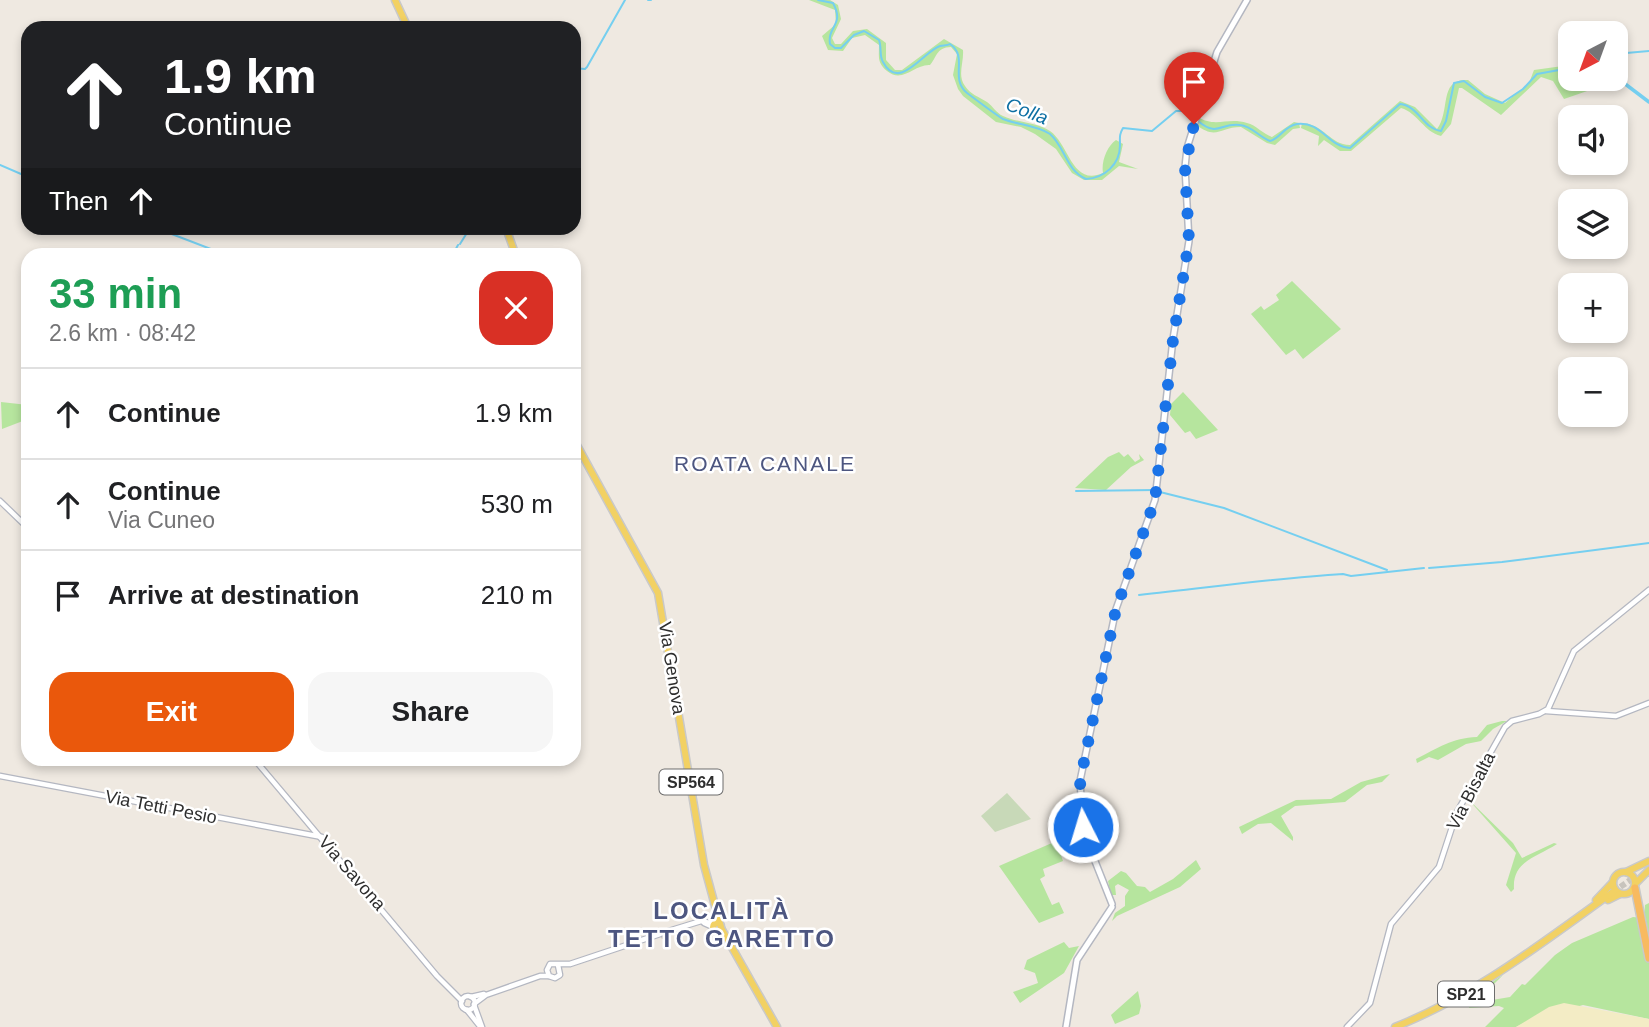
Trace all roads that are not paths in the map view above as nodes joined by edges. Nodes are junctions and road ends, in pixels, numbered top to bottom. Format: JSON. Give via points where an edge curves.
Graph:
{"nodes":[{"id":1,"x":395,"y":0,"type":"edge"},
{"id":2,"x":1247,"y":0,"type":"edge"},
{"id":3,"x":405,"y":21,"type":"edge"},
{"id":4,"x":581,"y":453,"type":"edge"},
{"id":5,"x":0,"y":501,"type":"edge"},
{"id":6,"x":21,"y":521,"type":"edge"},
{"id":7,"x":1649,"y":590,"type":"edge"},
{"id":8,"x":1649,"y":703,"type":"edge"},
{"id":9,"x":1546,"y":711,"type":"junction"},
{"id":10,"x":260,"y":766,"type":"edge"},
{"id":11,"x":0,"y":776,"type":"edge"},
{"id":12,"x":322,"y":837,"type":"junction"},
{"id":13,"x":1649,"y":866,"type":"edge"},
{"id":14,"x":1625,"y":872,"type":"junction"},
{"id":15,"x":1636,"y":876,"type":"tunnel mouth"},
{"id":16,"x":1613,"y":882,"type":"junction"},
{"id":17,"x":1635,"y":886,"type":"junction"},
{"id":18,"x":1620,"y":893,"type":"junction"},
{"id":19,"x":1638,"y":906,"type":"junction"},
{"id":20,"x":717,"y":924,"type":"junction"},
{"id":21,"x":1531,"y":951,"type":"junction"},
{"id":22,"x":1649,"y":958,"type":"edge"},
{"id":23,"x":559,"y":968,"type":"junction"},
{"id":24,"x":547,"y":970,"type":"junction"},
{"id":25,"x":549,"y":976,"type":"junction"},
{"id":26,"x":449,"y":988,"type":"junction"},
{"id":27,"x":469,"y":997,"type":"junction"},
{"id":28,"x":462,"y":1001,"type":"junction"},
{"id":29,"x":474,"y":1005,"type":"junction"},
{"id":30,"x":467,"y":1009,"type":"junction"},
{"id":31,"x":481,"y":1027,"type":"edge"},
{"id":32,"x":777,"y":1027,"type":"edge"},
{"id":33,"x":1066,"y":1027,"type":"edge"},
{"id":34,"x":1347,"y":1027,"type":"edge"},
{"id":35,"x":1395,"y":1027,"type":"edge"}],
"edges":[{"from":1,"to":3,"type":"main road"},
{"from":2,"to":33,"type":"main road","via":[[1217,51],[1187,148],[1189,241],[1153,509],[1116,609],[1080,785],[1084,829],[1111,905],[1077,960]]},
{"from":4,"to":20,"type":"main road","name":"Via Genova","number":"SP564","via":[[658,593]]},
{"from":5,"to":6,"type":"street"},
{"from":7,"to":9,"type":"street","via":[[1574,651]]},
{"from":8,"to":9,"type":"street","via":[[1616,716]]},
{"from":9,"to":34,"type":"street","name":"Via Bisalta","via":[[1505,727],[1457,812],[1439,867],[1391,924],[1370,1003]]},
{"from":10,"to":12,"type":"street","name":"Via Savona"},
{"from":11,"to":12,"type":"street","name":"Via Tetti Pesio"},
{"from":12,"to":26,"type":"street","name":"Via Savona"},
{"from":13,"to":14,"type":"main road"},
{"from":13,"to":15,"type":"main road"},
{"from":13,"to":17,"type":"main road"},
{"from":14,"to":16,"type":"main road"},
{"from":14,"to":17,"type":"main road","via":[[1633,876]]},
{"from":16,"to":18,"type":"main road"},
{"from":16,"to":21,"type":"main road"},
{"from":17,"to":18,"type":"main road"},
{"from":17,"to":19,"type":"highway"},
{"from":18,"to":19,"type":"highway"},
{"from":18,"to":21,"type":"main road","number":"SP21"},
{"from":19,"to":22,"type":"highway"},
{"from":20,"to":23,"type":"street","via":[[701,921]]},
{"from":20,"to":32,"type":"main road"},
{"from":21,"to":35,"type":"main road","number":"SP21","via":[[1470,991]]},
{"from":23,"to":24,"type":"street","via":[[550,964]]},
{"from":23,"to":25,"type":"street","via":[[557,977]]},
{"from":24,"to":25,"type":"street"},
{"from":24,"to":27,"type":"street"},
{"from":25,"to":29,"type":"street","via":[[486,995]]},
{"from":26,"to":27,"type":"street","name":"Via Savona"},
{"from":26,"to":28,"type":"street","name":"Via Savona"},
{"from":27,"to":28,"type":"street"},
{"from":27,"to":29,"type":"street"},
{"from":28,"to":30,"type":"street","name":"Via Savona"},
{"from":29,"to":30,"type":"street"},
{"from":29,"to":31,"type":"street"},
{"from":30,"to":31,"type":"street","name":"Via Savona"}]}
